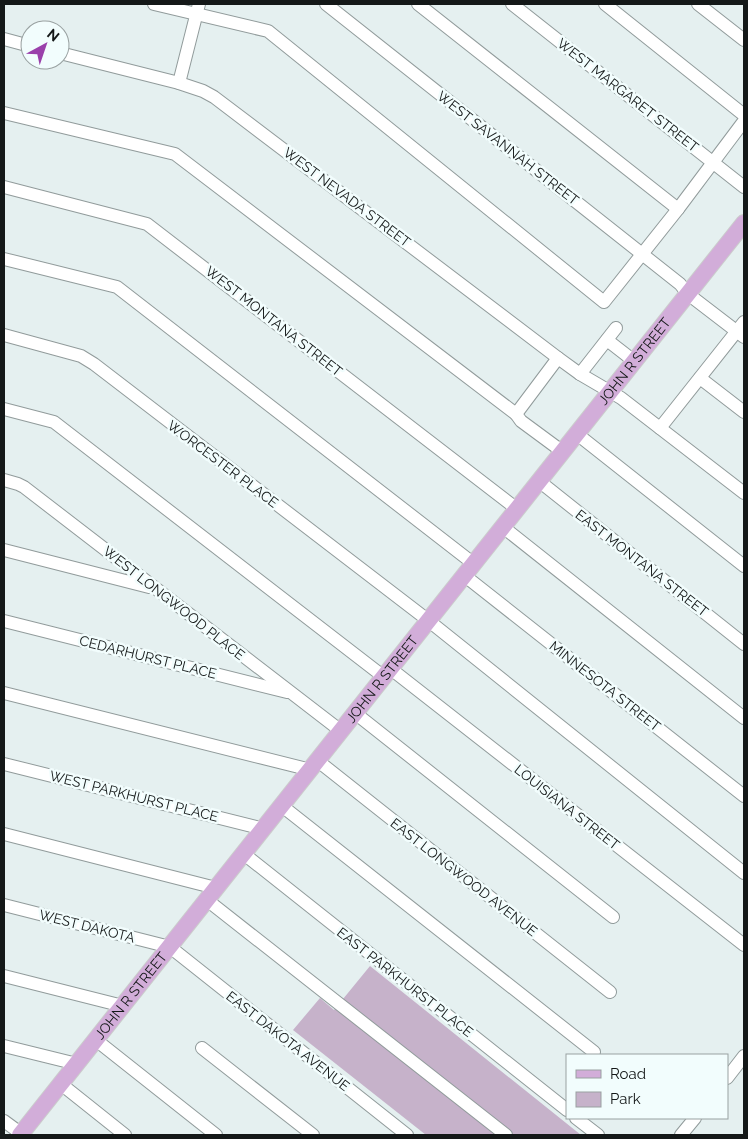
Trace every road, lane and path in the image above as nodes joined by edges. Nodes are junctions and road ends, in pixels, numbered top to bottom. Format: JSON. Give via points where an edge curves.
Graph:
{"nodes":[{"id":1,"x":154,"y":4,"type":"edge"},
{"id":2,"x":326,"y":4,"type":"edge"},
{"id":3,"x":418,"y":4,"type":"edge"},
{"id":4,"x":512,"y":4,"type":"edge"},
{"id":5,"x":605,"y":4,"type":"edge"},
{"id":6,"x":698,"y":4,"type":"edge"},
{"id":7,"x":197,"y":9,"type":"edge"},
{"id":8,"x":4,"y":40,"type":"edge"},
{"id":9,"x":744,"y":40,"type":"edge"},
{"id":10,"x":20,"y":44,"type":"edge"},
{"id":11,"x":70,"y":56,"type":"edge"},
{"id":12,"x":179,"y":83,"type":"junction"},
{"id":13,"x":4,"y":113,"type":"edge"},
{"id":14,"x":744,"y":115,"type":"edge"},
{"id":15,"x":744,"y":121,"type":"edge"},
{"id":16,"x":713,"y":163,"type":"junction"},
{"id":17,"x":4,"y":187,"type":"edge"},
{"id":18,"x":744,"y":187,"type":"edge"},
{"id":19,"x":678,"y":209,"type":"junction"},
{"id":20,"x":744,"y":223,"type":"edge"},
{"id":21,"x":642,"y":254,"type":"junction"},
{"id":22,"x":4,"y":259,"type":"edge"},
{"id":23,"x":688,"y":294,"type":"junction"},
{"id":24,"x":616,"y":328,"type":"dead end"},
{"id":25,"x":742,"y":330,"type":"edge"},
{"id":26,"x":4,"y":336,"type":"edge"},
{"id":27,"x":607,"y":340,"type":"junction"},
{"id":28,"x":558,"y":358,"type":"junction"},
{"id":29,"x":634,"y":362,"type":"junction"},
{"id":30,"x":580,"y":374,"type":"junction"},
{"id":31,"x":700,"y":378,"type":"junction"},
{"id":32,"x":611,"y":391,"type":"junction"},
{"id":33,"x":4,"y":409,"type":"edge"},
{"id":34,"x":744,"y":412,"type":"edge"},
{"id":35,"x":516,"y":414,"type":"junction"},
{"id":36,"x":660,"y":428,"type":"junction"},
{"id":37,"x":577,"y":434,"type":"junction"},
{"id":38,"x":563,"y":452,"type":"junction"},
{"id":39,"x":4,"y":480,"type":"edge"},
{"id":40,"x":540,"y":481,"type":"junction"},
{"id":41,"x":744,"y":494,"type":"edge"},
{"id":42,"x":517,"y":509,"type":"junction"},
{"id":43,"x":503,"y":527,"type":"junction"},
{"id":44,"x":4,"y":550,"type":"edge"},
{"id":45,"x":744,"y":566,"type":"edge"},
{"id":46,"x":469,"y":570,"type":"junction"},
{"id":47,"x":156,"y":588,"type":"junction"},
{"id":48,"x":4,"y":621,"type":"edge"},
{"id":49,"x":429,"y":621,"type":"junction"},
{"id":50,"x":744,"y":644,"type":"edge"},
{"id":51,"x":388,"y":673,"type":"junction"},
{"id":52,"x":4,"y":693,"type":"edge"},
{"id":53,"x":292,"y":693,"type":"junction"},
{"id":54,"x":355,"y":714,"type":"junction"},
{"id":55,"x":744,"y":718,"type":"edge"},
{"id":56,"x":341,"y":731,"type":"junction"},
{"id":57,"x":4,"y":764,"type":"edge"},
{"id":58,"x":314,"y":765,"type":"junction"},
{"id":59,"x":744,"y":796,"type":"edge"},
{"id":60,"x":282,"y":806,"type":"junction"},
{"id":61,"x":264,"y":829,"type":"junction"},
{"id":62,"x":4,"y":834,"type":"edge"},
{"id":63,"x":244,"y":854,"type":"junction"},
{"id":64,"x":744,"y":873,"type":"edge"},
{"id":65,"x":212,"y":894,"type":"junction"},
{"id":66,"x":4,"y":905,"type":"edge"},
{"id":67,"x":613,"y":917,"type":"dead end"},
{"id":68,"x":744,"y":945,"type":"edge"},
{"id":69,"x":170,"y":947,"type":"junction"},
{"id":70,"x":4,"y":976,"type":"edge"},
{"id":71,"x":610,"y":992,"type":"dead end"},
{"id":72,"x":123,"y":1006,"type":"junction"},
{"id":73,"x":96,"y":1040,"type":"junction"},
{"id":74,"x":4,"y":1046,"type":"edge"},
{"id":75,"x":202,"y":1048,"type":"dead end"},
{"id":76,"x":594,"y":1052,"type":"dead end"},
{"id":77,"x":744,"y":1056,"type":"edge"},
{"id":78,"x":77,"y":1064,"type":"junction"},
{"id":79,"x":728,"y":1077,"type":"edge"},
{"id":80,"x":61,"y":1084,"type":"junction"},
{"id":81,"x":566,"y":1109,"type":"edge"},
{"id":82,"x":577,"y":1119,"type":"edge"},
{"id":83,"x":694,"y":1119,"type":"edge"},
{"id":84,"x":4,"y":1122,"type":"edge"},
{"id":85,"x":21,"y":1135,"type":"edge"},
{"id":86,"x":125,"y":1135,"type":"edge"},
{"id":87,"x":216,"y":1135,"type":"edge"},
{"id":88,"x":313,"y":1135,"type":"edge"},
{"id":89,"x":407,"y":1135,"type":"edge"},
{"id":90,"x":506,"y":1135,"type":"edge"},
{"id":91,"x":598,"y":1135,"type":"edge"},
{"id":92,"x":681,"y":1135,"type":"edge"}],
"edges":[{"from":1,"to":7,"type":"street"},
{"from":2,"to":21,"type":"street","name":"WEST SAVANNAH STREET"},
{"from":3,"to":19,"type":"street"},
{"from":4,"to":16,"type":"street","name":"WEST MARGARET STREET"},
{"from":5,"to":14,"type":"street"},
{"from":6,"to":9,"type":"street"},
{"from":7,"to":12,"type":"street"},
{"from":7,"to":21,"type":"street","via":[[268,31],[604,302]]},
{"from":8,"to":10,"type":"street"},
{"from":11,"to":12,"type":"street","name":"WEST NEVADA STREET"},
{"from":12,"to":28,"type":"street","name":"WEST NEVADA STREET","via":[[203,90],[228,107]]},
{"from":13,"to":35,"type":"street","via":[[176,154]]},
{"from":15,"to":16,"type":"street"},
{"from":16,"to":18,"type":"street","name":"WEST MARGARET STREET"},
{"from":16,"to":19,"type":"street"},
{"from":17,"to":42,"type":"street","name":"WEST MONTANA STREET","via":[[146,224]]},
{"from":19,"to":21,"type":"street"},
{"from":20,"to":23,"type":"main road","name":"JOHN R STREET"},
{"from":21,"to":23,"type":"street","name":"WEST SAVANNAH STREET"},
{"from":22,"to":46,"type":"street","name":"MINNESOTA STREET","via":[[117,287]]},
{"from":23,"to":25,"type":"street","name":"WEST SAVANNAH STREET"},
{"from":23,"to":29,"type":"main road","name":"JOHN R STREET"},
{"from":24,"to":27,"type":"street"},
{"from":25,"to":31,"type":"street"},
{"from":26,"to":49,"type":"street","name":"WORCESTER PLACE","via":[[76,354],[94,364]]},
{"from":27,"to":29,"type":"street"},
{"from":27,"to":30,"type":"street"},
{"from":28,"to":30,"type":"street","name":"WEST NEVADA STREET"},
{"from":28,"to":35,"type":"street"},
{"from":29,"to":32,"type":"main road","name":"JOHN R STREET"},
{"from":30,"to":32,"type":"street","name":"WEST NEVADA STREET"},
{"from":31,"to":34,"type":"street"},
{"from":31,"to":36,"type":"street"},
{"from":32,"to":36,"type":"street","name":"WEST NEVADA STREET"},
{"from":32,"to":37,"type":"main road","name":"JOHN R STREET"},
{"from":33,"to":51,"type":"street","name":"LOUISIANA STREET","via":[[54,422]]},
{"from":35,"to":38,"type":"street"},
{"from":36,"to":41,"type":"street","name":"WEST NEVADA STREET"},
{"from":37,"to":38,"type":"main road","name":"JOHN R STREET"},
{"from":37,"to":45,"type":"street"},
{"from":38,"to":40,"type":"main road","name":"JOHN R STREET"},
{"from":39,"to":47,"type":"street","name":"WEST LONGWOOD PLACE","via":[[24,487]]},
{"from":40,"to":42,"type":"main road","name":"JOHN R STREET"},
{"from":40,"to":50,"type":"street","name":"EAST MONTANA STREET"},
{"from":42,"to":43,"type":"main road","name":"JOHN R STREET"},
{"from":43,"to":46,"type":"main road","name":"JOHN R STREET"},
{"from":43,"to":55,"type":"street"},
{"from":44,"to":47,"type":"street"},
{"from":46,"to":49,"type":"main road","name":"JOHN R STREET"},
{"from":46,"to":59,"type":"street","name":"MINNESOTA STREET","via":[[510,611]]},
{"from":47,"to":53,"type":"street","name":"WEST LONGWOOD PLACE"},
{"from":48,"to":53,"type":"street","name":"CEDARHURST PLACE"},
{"from":49,"to":51,"type":"main road","name":"JOHN R STREET"},
{"from":49,"to":64,"type":"street","name":"WORCESTER PLACE"},
{"from":51,"to":54,"type":"main road","name":"JOHN R STREET"},
{"from":51,"to":68,"type":"street","name":"LOUISIANA STREET"},
{"from":52,"to":58,"type":"street"},
{"from":53,"to":56,"type":"street","name":"WEST LONGWOOD PLACE"},
{"from":54,"to":56,"type":"main road","name":"JOHN R STREET"},
{"from":54,"to":67,"type":"street"},
{"from":56,"to":58,"type":"main road","name":"JOHN R STREET"},
{"from":57,"to":61,"type":"street","name":"WEST PARKHURST PLACE"},
{"from":58,"to":60,"type":"main road","name":"JOHN R STREET"},
{"from":58,"to":71,"type":"street","name":"EAST LONGWOOD AVENUE"},
{"from":60,"to":61,"type":"main road","name":"JOHN R STREET"},
{"from":60,"to":76,"type":"street"},
{"from":61,"to":63,"type":"main road","name":"JOHN R STREET"},
{"from":62,"to":65,"type":"street"},
{"from":63,"to":65,"type":"main road","name":"JOHN R STREET"},
{"from":63,"to":81,"type":"street","name":"EAST PARKHURST PLACE"},
{"from":65,"to":69,"type":"main road","name":"JOHN R STREET"},
{"from":65,"to":90,"type":"street"},
{"from":66,"to":69,"type":"street","name":"WEST DAKOTA"},
{"from":69,"to":72,"type":"main road","name":"JOHN R STREET"},
{"from":69,"to":89,"type":"street","name":"EAST DAKOTA AVENUE"},
{"from":70,"to":72,"type":"street"},
{"from":72,"to":73,"type":"main road","name":"JOHN R STREET"},
{"from":73,"to":78,"type":"main road","name":"JOHN R STREET"},
{"from":73,"to":87,"type":"street"},
{"from":74,"to":78,"type":"street"},
{"from":75,"to":88,"type":"street"},
{"from":77,"to":79,"type":"street"},
{"from":78,"to":80,"type":"main road","name":"JOHN R STREET"},
{"from":80,"to":85,"type":"main road","name":"JOHN R STREET"},
{"from":80,"to":86,"type":"street"},
{"from":82,"to":91,"type":"street"},
{"from":83,"to":92,"type":"street"},
{"from":84,"to":85,"type":"street"}]}
